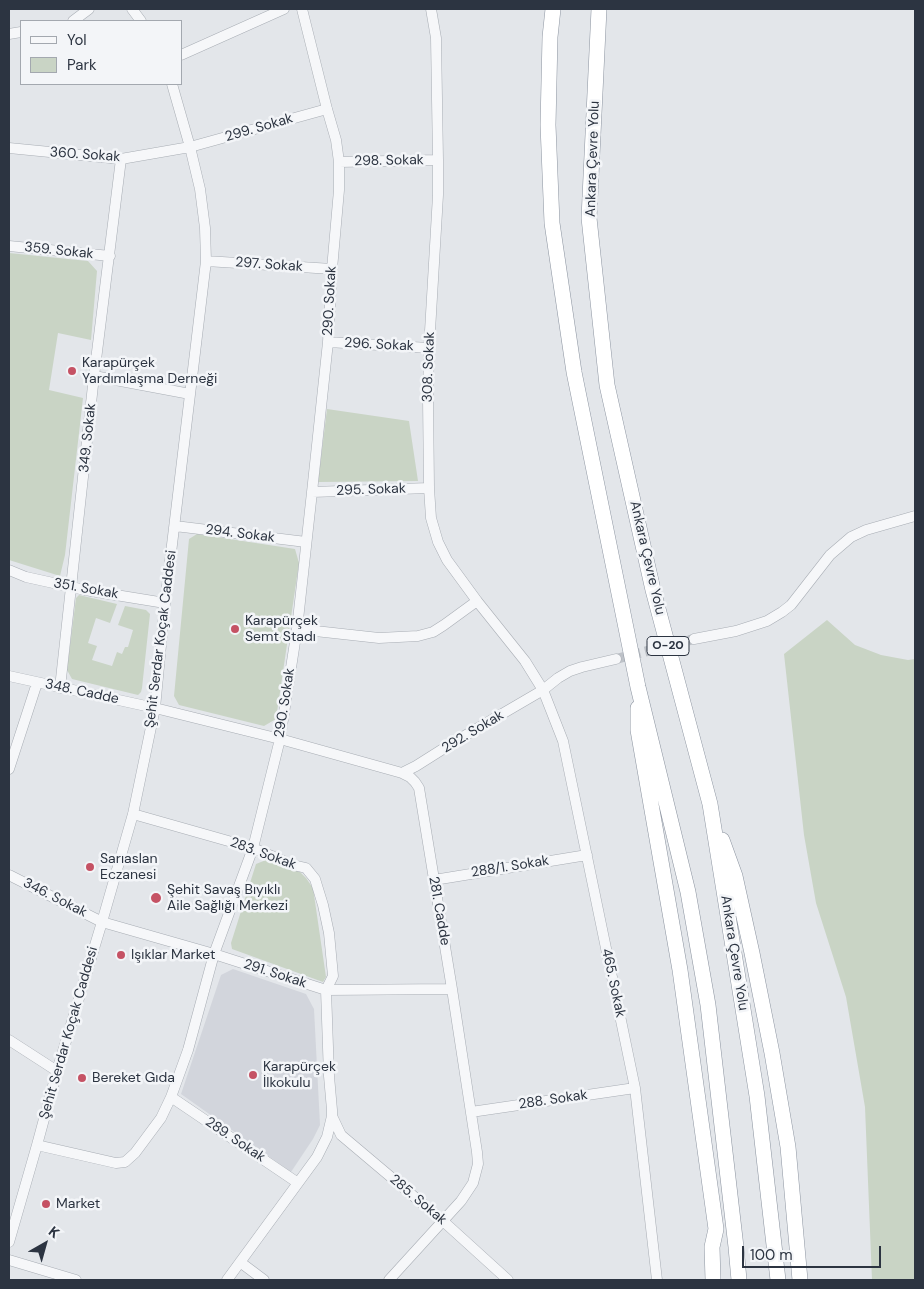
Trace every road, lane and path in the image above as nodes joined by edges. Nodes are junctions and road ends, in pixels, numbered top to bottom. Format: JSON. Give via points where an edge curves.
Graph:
{"nodes":[{"id":1,"x":89,"y":9,"type":"edge"},
{"id":2,"x":132,"y":9,"type":"edge"},
{"id":3,"x":284,"y":9,"type":"edge"},
{"id":4,"x":302,"y":9,"type":"edge"},
{"id":5,"x":431,"y":9,"type":"edge"},
{"id":6,"x":553,"y":9,"type":"edge"},
{"id":7,"x":599,"y":9,"type":"edge"},
{"id":8,"x":74,"y":20,"type":"edge"},
{"id":9,"x":140,"y":20,"type":"edge"},
{"id":10,"x":182,"y":55,"type":"edge"},
{"id":11,"x":172,"y":85,"type":"edge"},
{"id":12,"x":327,"y":109,"type":"junction"},
{"id":13,"x":190,"y":147,"type":"junction"},
{"id":14,"x":9,"y":148,"type":"edge"},
{"id":15,"x":120,"y":159,"type":"junction"},
{"id":16,"x":438,"y":160,"type":"junction"},
{"id":17,"x":339,"y":162,"type":"junction"},
{"id":18,"x":9,"y":246,"type":"edge"},
{"id":19,"x":110,"y":256,"type":"junction"},
{"id":20,"x":206,"y":261,"type":"junction"},
{"id":21,"x":332,"y":269,"type":"junction"},
{"id":22,"x":328,"y":342,"type":"junction"},
{"id":23,"x":429,"y":348,"type":"junction"},
{"id":24,"x":94,"y":376,"type":"junction"},
{"id":25,"x":190,"y":394,"type":"junction"},
{"id":26,"x":429,"y":488,"type":"junction"},
{"id":27,"x":312,"y":492,"type":"junction"},
{"id":28,"x":915,"y":516,"type":"edge"},
{"id":29,"x":175,"y":526,"type":"junction"},
{"id":30,"x":306,"y":542,"type":"junction"},
{"id":31,"x":9,"y":570,"type":"edge"},
{"id":32,"x":71,"y":587,"type":"junction"},
{"id":33,"x":476,"y":601,"type":"junction"},
{"id":34,"x":165,"y":603,"type":"junction"},
{"id":35,"x":297,"y":629,"type":"junction"},
{"id":36,"x":694,"y":640,"type":"tunnel mouth"},
{"id":37,"x":616,"y":659,"type":"tunnel mouth"},
{"id":38,"x":9,"y":676,"type":"edge"},
{"id":39,"x":37,"y":683,"type":"junction"},
{"id":40,"x":638,"y":687,"type":"junction"},
{"id":41,"x":60,"y":688,"type":"junction"},
{"id":42,"x":543,"y":690,"type":"junction"},
{"id":43,"x":155,"y":708,"type":"junction"},
{"id":44,"x":280,"y":739,"type":"junction"},
{"id":45,"x":9,"y":769,"type":"edge"},
{"id":46,"x":402,"y":773,"type":"junction"},
{"id":47,"x":710,"y":804,"type":"junction"},
{"id":48,"x":133,"y":814,"type":"junction"},
{"id":49,"x":253,"y":848,"type":"junction"},
{"id":50,"x":587,"y":855,"type":"junction"},
{"id":51,"x":9,"y":875,"type":"edge"},
{"id":52,"x":434,"y":880,"type":"junction"},
{"id":53,"x":102,"y":922,"type":"junction"},
{"id":54,"x":214,"y":954,"type":"junction"},
{"id":55,"x":452,"y":989,"type":"junction"},
{"id":56,"x":326,"y":990,"type":"junction"},
{"id":57,"x":9,"y":1040,"type":"edge"},
{"id":58,"x":57,"y":1072,"type":"junction"},
{"id":59,"x":635,"y":1088,"type":"junction"},
{"id":60,"x":171,"y":1097,"type":"junction"},
{"id":61,"x":471,"y":1112,"type":"junction"},
{"id":62,"x":332,"y":1116,"type":"junction"},
{"id":63,"x":343,"y":1138,"type":"junction"},
{"id":64,"x":37,"y":1145,"type":"junction"},
{"id":65,"x":322,"y":1149,"type":"junction"},
{"id":66,"x":298,"y":1183,"type":"junction"},
{"id":67,"x":444,"y":1221,"type":"junction"},
{"id":68,"x":716,"y":1229,"type":"junction"},
{"id":69,"x":9,"y":1242,"type":"edge"},
{"id":70,"x":9,"y":1260,"type":"edge"},
{"id":71,"x":240,"y":1262,"type":"junction"},
{"id":72,"x":76,"y":1280,"type":"edge"},
{"id":73,"x":226,"y":1280,"type":"edge"},
{"id":74,"x":264,"y":1280,"type":"edge"},
{"id":75,"x":389,"y":1280,"type":"edge"},
{"id":76,"x":508,"y":1280,"type":"edge"},
{"id":77,"x":657,"y":1280,"type":"edge"},
{"id":78,"x":714,"y":1280,"type":"edge"},
{"id":79,"x":720,"y":1280,"type":"edge"},
{"id":80,"x":739,"y":1280,"type":"edge"},
{"id":81,"x":778,"y":1280,"type":"edge"},
{"id":82,"x":800,"y":1280,"type":"edge"}],
"edges":[{"from":1,"to":8,"type":"street"},
{"from":2,"to":9,"type":"street"},
{"from":3,"to":10,"type":"street"},
{"from":4,"to":12,"type":"street","name":"290. Sokak"},
{"from":5,"to":16,"type":"street","name":"308. Sokak","via":[[436,38]]},
{"from":6,"to":40,"type":"highway","number":"O-20","via":[[548,125],[552,223],[574,372]]},
{"from":7,"to":47,"type":"highway","name":"Ankara Çevre Yolu","number":"O-20","via":[[590,218],[607,385],[653,590]]},
{"from":11,"to":13,"type":"street","name":"Şehit Serdar Koçak Caddesi"},
{"from":12,"to":13,"type":"street","name":"299. Sokak"},
{"from":12,"to":17,"type":"street","name":"290. Sokak"},
{"from":13,"to":15,"type":"street","name":"360. Sokak"},
{"from":13,"to":20,"type":"street","name":"Şehit Serdar Koçak Caddesi","via":[[204,211]]},
{"from":14,"to":15,"type":"street","name":"360. Sokak"},
{"from":15,"to":19,"type":"street","name":"349. Sokak"},
{"from":16,"to":17,"type":"street","name":"298. Sokak"},
{"from":16,"to":23,"type":"street","name":"308. Sokak"},
{"from":17,"to":21,"type":"street","name":"290. Sokak"},
{"from":18,"to":19,"type":"street","name":"359. Sokak"},
{"from":19,"to":24,"type":"street","name":"349. Sokak"},
{"from":20,"to":21,"type":"street","name":"297. Sokak"},
{"from":20,"to":25,"type":"street","name":"Şehit Serdar Koçak Caddesi"},
{"from":21,"to":22,"type":"street","name":"290. Sokak"},
{"from":22,"to":23,"type":"street","name":"296. Sokak"},
{"from":22,"to":27,"type":"street","name":"290. Sokak"},
{"from":23,"to":26,"type":"street","name":"308. Sokak"},
{"from":24,"to":25,"type":"street"},
{"from":24,"to":32,"type":"street","name":"349. Sokak"},
{"from":25,"to":29,"type":"street","name":"Şehit Serdar Koçak Caddesi"},
{"from":26,"to":27,"type":"street","name":"295. Sokak"},
{"from":26,"to":33,"type":"street","name":"308. Sokak","via":[[431,518],[438,542]]},
{"from":27,"to":30,"type":"street","name":"290. Sokak"},
{"from":28,"to":36,"type":"street","via":[[851,537],[830,555],[791,605],[767,621]]},
{"from":29,"to":30,"type":"street","name":"294. Sokak"},
{"from":29,"to":34,"type":"street","name":"Şehit Serdar Koçak Caddesi"},
{"from":30,"to":35,"type":"street","name":"290. Sokak"},
{"from":31,"to":32,"type":"street","name":"351. Sokak"},
{"from":32,"to":34,"type":"street","name":"351. Sokak"},
{"from":32,"to":41,"type":"street","name":"349. Sokak"},
{"from":33,"to":35,"type":"street","via":[[444,625],[418,636],[379,638]]},
{"from":33,"to":42,"type":"street","name":"308. Sokak","via":[[526,661]]},
{"from":34,"to":43,"type":"street","name":"Şehit Serdar Koçak Caddesi"},
{"from":35,"to":44,"type":"street","name":"290. Sokak"},
{"from":37,"to":42,"type":"street","name":"292. Sokak","via":[[570,671]]},
{"from":38,"to":39,"type":"street","name":"348. Cadde"},
{"from":39,"to":41,"type":"street","name":"348. Cadde"},
{"from":39,"to":45,"type":"street"},
{"from":40,"to":68,"type":"highway","via":[[638,730],[680,970]]},
{"from":40,"to":80,"type":"highway","number":"O-20","via":[[688,892],[708,1005]]},
{"from":41,"to":43,"type":"street","name":"348. Cadde"},
{"from":42,"to":46,"type":"street","name":"292. Sokak"},
{"from":42,"to":50,"type":"street","name":"465. Sokak","via":[[563,741]]},
{"from":43,"to":44,"type":"street","name":"281. Cadde"},
{"from":43,"to":48,"type":"street","name":"Şehit Serdar Koçak Caddesi"},
{"from":44,"to":46,"type":"street","name":"281. Cadde"},
{"from":44,"to":49,"type":"street","name":"290. Sokak"},
{"from":46,"to":52,"type":"street","name":"281. Cadde","via":[[419,788]]},
{"from":47,"to":81,"type":"highway","name":"Ankara Çevre Yolu","number":"O-20","via":[[757,1096]]},
{"from":47,"to":82,"type":"highway","via":[[735,876],[772,1053],[788,1146]]},
{"from":48,"to":49,"type":"street","name":"283. Sokak"},
{"from":48,"to":53,"type":"street","name":"Şehit Serdar Koçak Caddesi"},
{"from":49,"to":54,"type":"street","name":"290. Sokak"},
{"from":49,"to":56,"type":"street","name":"283. Sokak","via":[[306,868],[315,879],[329,933],[333,976]]},
{"from":50,"to":52,"type":"street","name":"288/1. Sokak"},
{"from":50,"to":59,"type":"street","name":"465. Sokak"},
{"from":51,"to":53,"type":"street","name":"346. Sokak"},
{"from":52,"to":55,"type":"street","name":"281. Cadde"},
{"from":53,"to":54,"type":"street","name":"291. Sokak"},
{"from":53,"to":58,"type":"street","name":"Şehit Serdar Koçak Caddesi"},
{"from":54,"to":56,"type":"street","name":"291. Sokak"},
{"from":54,"to":60,"type":"street","name":"290. Sokak","via":[[188,1050]]},
{"from":55,"to":56,"type":"street","name":"291. Sokak"},
{"from":55,"to":61,"type":"street","name":"281. Cadde"},
{"from":56,"to":62,"type":"street","name":"283. Sokak"},
{"from":57,"to":58,"type":"street"},
{"from":58,"to":64,"type":"street","name":"Şehit Serdar Koçak Caddesi"},
{"from":59,"to":61,"type":"street","name":"288. Sokak"},
{"from":59,"to":77,"type":"street","name":"465. Sokak"},
{"from":60,"to":64,"type":"street","name":"290. Sokak","via":[[161,1118],[125,1162]]},
{"from":60,"to":66,"type":"street","name":"289. Sokak"},
{"from":61,"to":67,"type":"street","name":"281. Cadde","via":[[478,1164],[476,1174],[466,1194]]},
{"from":62,"to":63,"type":"street","name":"285. Sokak"},
{"from":62,"to":65,"type":"street","name":"283. Sokak"},
{"from":63,"to":65,"type":"street"},
{"from":63,"to":67,"type":"street","name":"285. Sokak"},
{"from":64,"to":69,"type":"street","name":"Şehit Serdar Koçak Caddesi"},
{"from":65,"to":66,"type":"street","name":"283. Sokak"},
{"from":66,"to":71,"type":"street","name":"283. Sokak"},
{"from":67,"to":75,"type":"street","name":"281. Cadde"},
{"from":67,"to":76,"type":"street","name":"285. Sokak"},
{"from":68,"to":78,"type":"highway","via":[[712,1247]]},
{"from":68,"to":79,"type":"highway"},
{"from":70,"to":72,"type":"street"},
{"from":71,"to":73,"type":"street","name":"283. Sokak"},
{"from":71,"to":74,"type":"street"}]}
